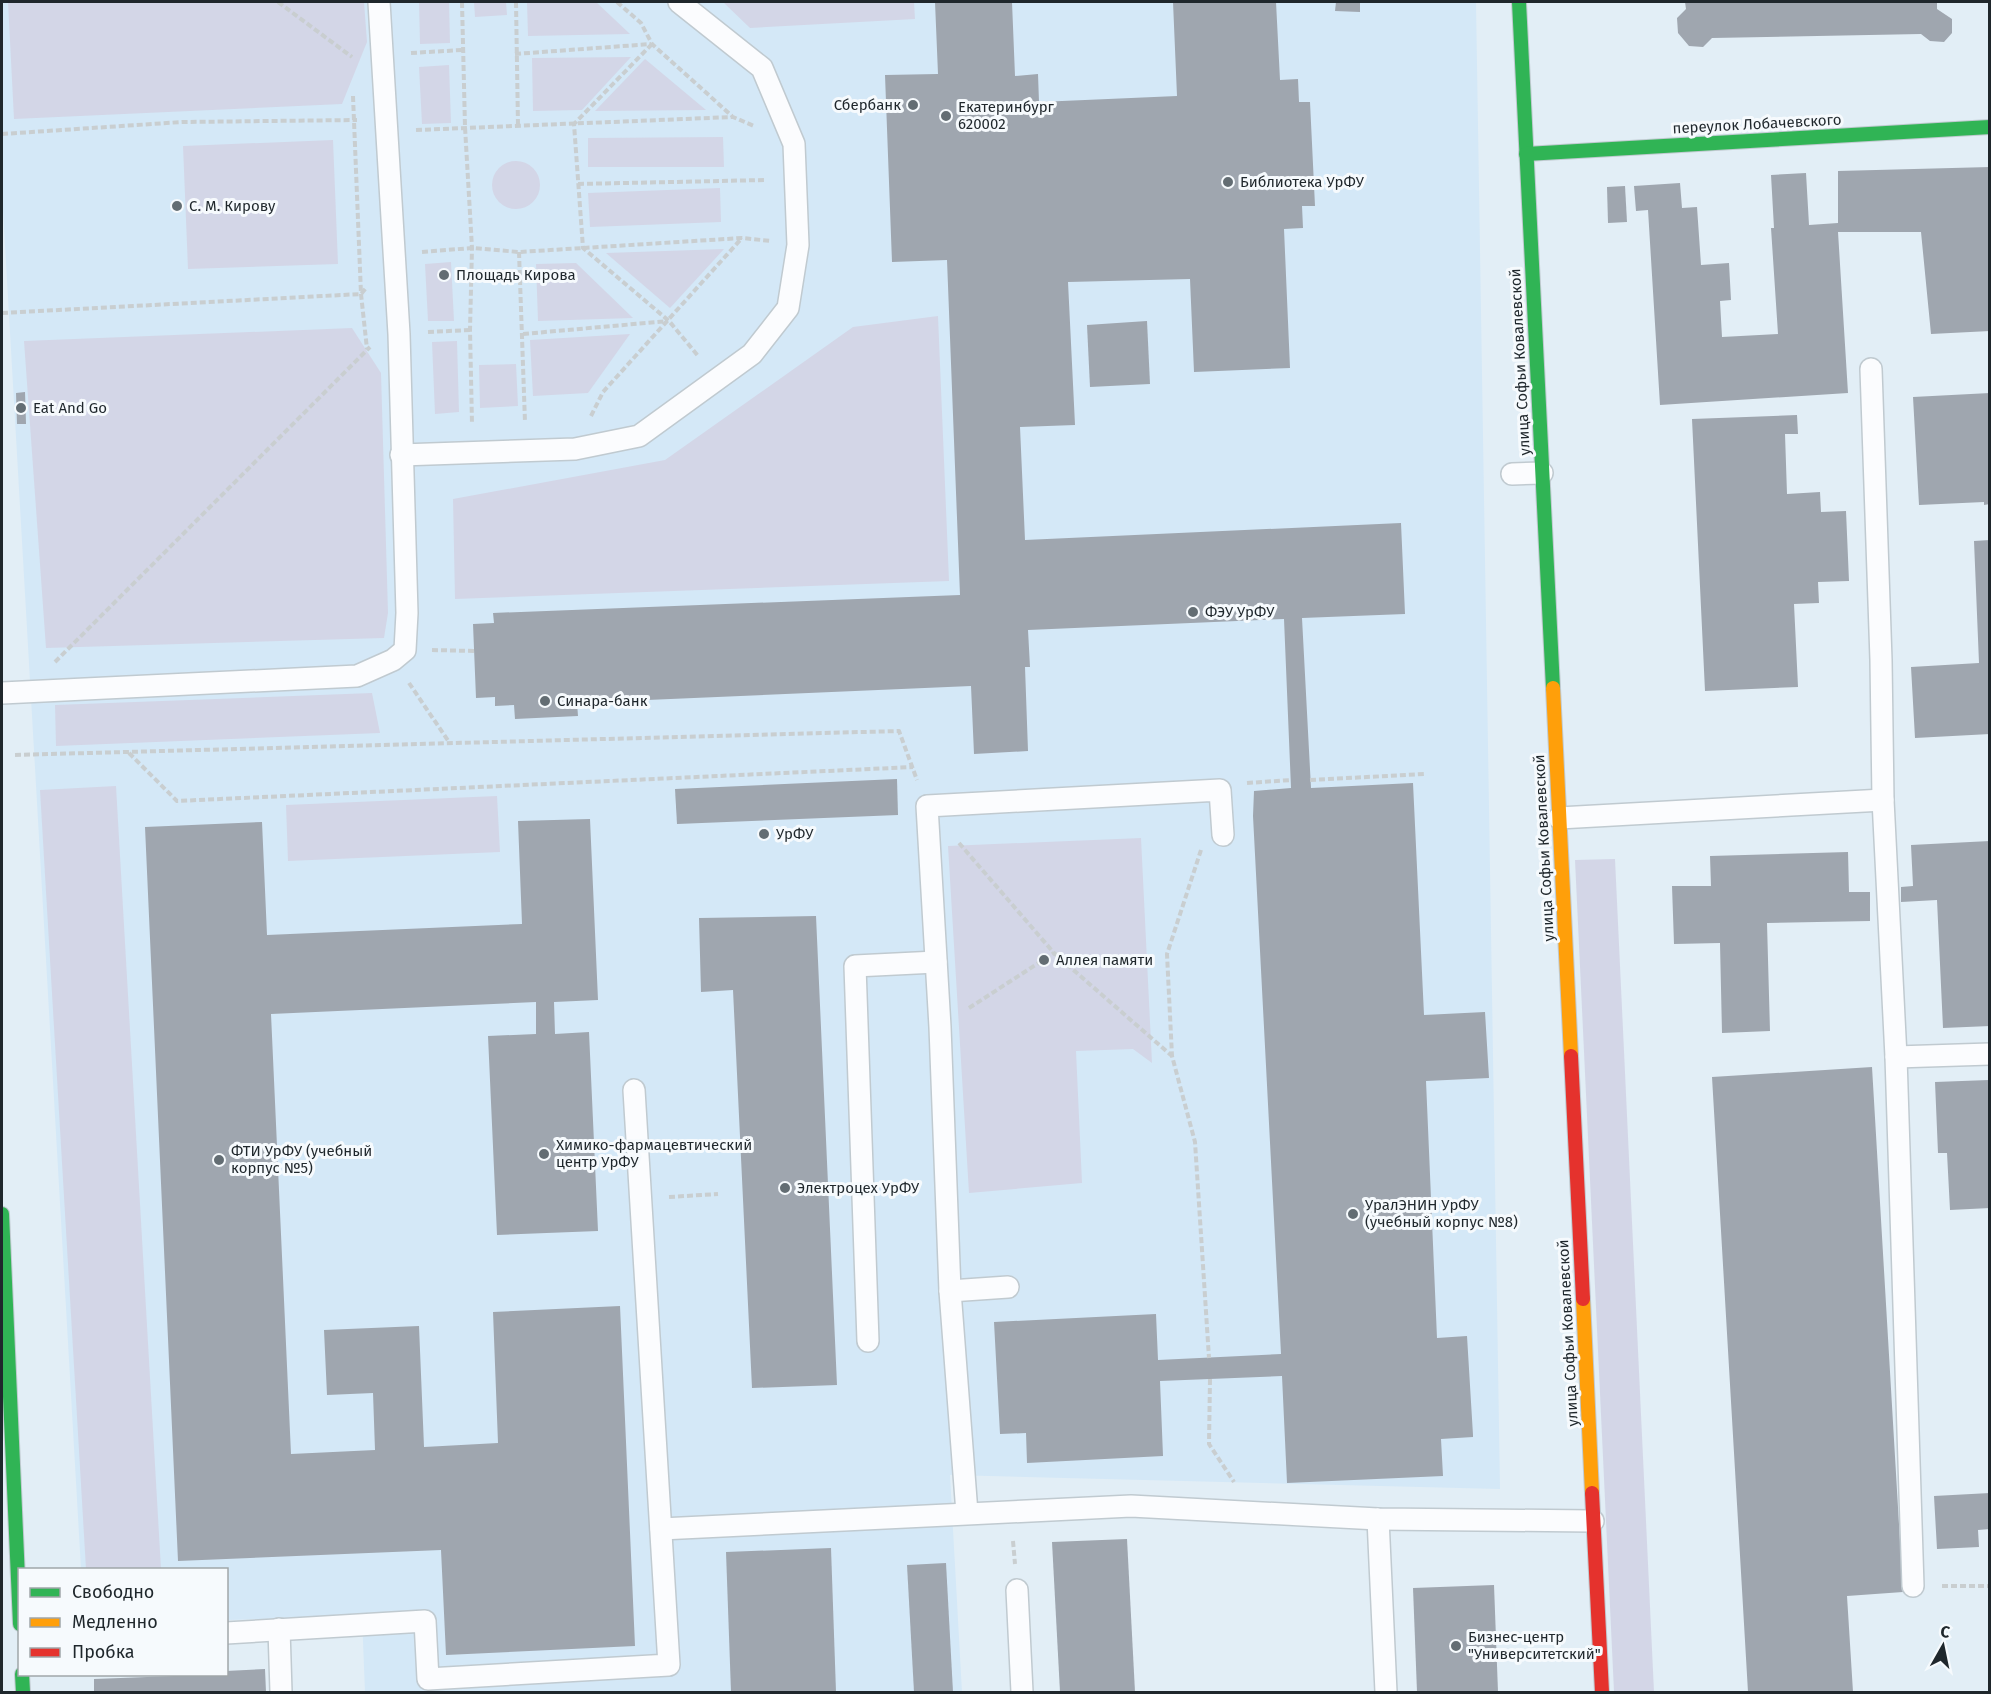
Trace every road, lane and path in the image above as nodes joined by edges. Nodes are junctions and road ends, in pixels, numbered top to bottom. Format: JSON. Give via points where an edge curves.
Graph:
{"nodes":[{"id":1,"x":278,"y":2,"type":"edge"},
{"id":2,"x":379,"y":2,"type":"edge"},
{"id":3,"x":462,"y":2,"type":"edge"},
{"id":4,"x":516,"y":2,"type":"edge"},
{"id":5,"x":617,"y":2,"type":"edge"},
{"id":6,"x":679,"y":2,"type":"edge"},
{"id":7,"x":1519,"y":2,"type":"edge"},
{"id":8,"x":651,"y":44,"type":"junction"},
{"id":9,"x":515,"y":54,"type":"junction"},
{"id":10,"x":353,"y":67,"type":"dead end"},
{"id":11,"x":353,"y":88,"type":"dead end"},
{"id":12,"x":733,"y":117,"type":"junction"},
{"id":13,"x":353,"y":119,"type":"junction"},
{"id":14,"x":574,"y":124,"type":"junction"},
{"id":15,"x":518,"y":126,"type":"junction"},
{"id":16,"x":465,"y":127,"type":"junction"},
{"id":17,"x":1989,"y":127,"type":"edge"},
{"id":18,"x":2,"y":134,"type":"edge"},
{"id":19,"x":794,"y":144,"type":"junction"},
{"id":20,"x":1526,"y":154,"type":"junction"},
{"id":21,"x":795,"y":180,"type":"junction"},
{"id":22,"x":578,"y":184,"type":"junction"},
{"id":23,"x":742,"y":238,"type":"junction"},
{"id":24,"x":798,"y":245,"type":"junction"},
{"id":25,"x":472,"y":248,"type":"junction"},
{"id":26,"x":583,"y":248,"type":"junction"},
{"id":27,"x":519,"y":252,"type":"junction"},
{"id":28,"x":361,"y":294,"type":"junction"},
{"id":29,"x":2,"y":314,"type":"edge"},
{"id":30,"x":669,"y":321,"type":"junction"},
{"id":31,"x":523,"y":334,"type":"junction"},
{"id":32,"x":1871,"y":369,"type":"dead end"},
{"id":33,"x":717,"y":378,"type":"junction"},
{"id":34,"x":575,"y":449,"type":"junction"},
{"id":35,"x":526,"y":450,"type":"junction"},
{"id":36,"x":472,"y":452,"type":"junction"},
{"id":37,"x":400,"y":455,"type":"junction"},
{"id":38,"x":1542,"y":473,"type":"junction"},
{"id":39,"x":1512,"y":474,"type":"dead end"},
{"id":40,"x":474,"y":651,"type":"dead end"},
{"id":41,"x":399,"y":655,"type":"junction"},
{"id":42,"x":47,"y":663,"type":"dead end"},
{"id":43,"x":2,"y":693,"type":"edge"},
{"id":44,"x":449,"y":742,"type":"junction"},
{"id":45,"x":129,"y":753,"type":"junction"},
{"id":46,"x":15,"y":754,"type":"dead end"},
{"id":47,"x":913,"y":767,"type":"junction"},
{"id":48,"x":1424,"y":774,"type":"dead end"},
{"id":49,"x":1291,"y":780,"type":"dead end"},
{"id":50,"x":1310,"y":780,"type":"dead end"},
{"id":51,"x":1220,"y":790,"type":"junction"},
{"id":52,"x":1883,"y":800,"type":"junction"},
{"id":53,"x":927,"y":806,"type":"junction"},
{"id":54,"x":1559,"y":818,"type":"junction"},
{"id":55,"x":1223,"y":834,"type":"dead end"},
{"id":56,"x":1202,"y":845,"type":"dead end"},
{"id":57,"x":1054,"y":953,"type":"junction"},
{"id":58,"x":936,"y":962,"type":"junction"},
{"id":59,"x":940,"y":1027,"type":"junction"},
{"id":60,"x":1989,"y":1054,"type":"edge"},
{"id":61,"x":1172,"y":1056,"type":"junction"},
{"id":62,"x":1896,"y":1057,"type":"junction"},
{"id":63,"x":634,"y":1090,"type":"dead end"},
{"id":64,"x":718,"y":1194,"type":"dead end"},
{"id":65,"x":641,"y":1199,"type":"junction"},
{"id":66,"x":2,"y":1214,"type":"edge"},
{"id":67,"x":1008,"y":1287,"type":"dead end"},
{"id":68,"x":951,"y":1291,"type":"junction"},
{"id":69,"x":868,"y":1341,"type":"dead end"},
{"id":70,"x":1209,"y":1358,"type":"dead end"},
{"id":71,"x":1210,"y":1379,"type":"dead end"},
{"id":72,"x":1010,"y":1511,"type":"junction"},
{"id":73,"x":1252,"y":1512,"type":"junction"},
{"id":74,"x":967,"y":1513,"type":"junction"},
{"id":75,"x":1378,"y":1519,"type":"junction"},
{"id":76,"x":1593,"y":1521,"type":"junction"},
{"id":77,"x":661,"y":1529,"type":"junction"},
{"id":78,"x":18,"y":1578,"type":"edge"},
{"id":79,"x":1913,"y":1586,"type":"joint"},
{"id":80,"x":1989,"y":1586,"type":"edge"},
{"id":81,"x":1017,"y":1590,"type":"joint"},
{"id":82,"x":279,"y":1629,"type":"junction"},
{"id":83,"x":228,"y":1633,"type":"edge"},
{"id":84,"x":22,"y":1676,"type":"edge"},
{"id":85,"x":23,"y":1692,"type":"edge"},
{"id":86,"x":281,"y":1692,"type":"edge"},
{"id":87,"x":1022,"y":1692,"type":"edge"},
{"id":88,"x":1386,"y":1692,"type":"edge"},
{"id":89,"x":1602,"y":1692,"type":"edge"}],
"edges":[{"from":1,"to":10,"type":"path","via":[[352,57]]},
{"from":2,"to":37,"type":"lane","via":[[399,333]]},
{"from":3,"to":16,"type":"path"},
{"from":4,"to":9,"type":"path"},
{"from":5,"to":8,"type":"path","via":[[641,23]]},
{"from":6,"to":19,"type":"lane","via":[[762,68]]},
{"from":7,"to":20,"type":"street","name":"улица Софьи Ковалевской"},
{"from":8,"to":9,"type":"path"},
{"from":8,"to":12,"type":"path"},
{"from":8,"to":14,"type":"path"},
{"from":9,"to":15,"type":"path"},
{"from":11,"to":13,"type":"path"},
{"from":12,"to":14,"type":"path"},
{"from":12,"to":19,"type":"path"},
{"from":13,"to":18,"type":"path","via":[[182,122]]},
{"from":13,"to":28,"type":"path"},
{"from":14,"to":15,"type":"path"},
{"from":14,"to":22,"type":"path"},
{"from":15,"to":16,"type":"path"},
{"from":16,"to":25,"type":"path"},
{"from":17,"to":20,"type":"street","name":"переулок Лобачевского"},
{"from":19,"to":21,"type":"lane"},
{"from":20,"to":38,"type":"street","name":"улица Софьи Ковалевской"},
{"from":21,"to":22,"type":"path"},
{"from":21,"to":24,"type":"lane"},
{"from":22,"to":26,"type":"path"},
{"from":23,"to":24,"type":"path"},
{"from":23,"to":26,"type":"path"},
{"from":23,"to":30,"type":"path"},
{"from":24,"to":33,"type":"lane","via":[[788,308],[752,354]]},
{"from":25,"to":27,"type":"path"},
{"from":25,"to":36,"type":"path"},
{"from":26,"to":27,"type":"path"},
{"from":26,"to":30,"type":"path"},
{"from":27,"to":31,"type":"path"},
{"from":28,"to":29,"type":"path"},
{"from":28,"to":42,"type":"path","via":[[367,349],[56,662]]},
{"from":30,"to":31,"type":"path"},
{"from":30,"to":33,"type":"path"},
{"from":30,"to":34,"type":"path","via":[[603,392]]},
{"from":31,"to":35,"type":"path"},
{"from":32,"to":52,"type":"lane"},
{"from":33,"to":34,"type":"lane","via":[[639,436]]},
{"from":34,"to":35,"type":"lane"},
{"from":35,"to":36,"type":"lane"},
{"from":36,"to":37,"type":"lane"},
{"from":37,"to":41,"type":"lane","via":[[407,613]]},
{"from":38,"to":39,"type":"lane"},
{"from":38,"to":54,"type":"street","name":"улица Софьи Ковалевской"},
{"from":40,"to":41,"type":"path"},
{"from":41,"to":43,"type":"lane","via":[[357,676]]},
{"from":41,"to":44,"type":"path"},
{"from":44,"to":45,"type":"path"},
{"from":44,"to":47,"type":"path","via":[[899,731]]},
{"from":45,"to":46,"type":"path"},
{"from":45,"to":47,"type":"path","via":[[177,801]]},
{"from":47,"to":53,"type":"path"},
{"from":48,"to":50,"type":"path"},
{"from":49,"to":51,"type":"path","via":[[1235,784]]},
{"from":51,"to":53,"type":"lane"},
{"from":51,"to":55,"type":"lane"},
{"from":52,"to":54,"type":"lane"},
{"from":52,"to":62,"type":"lane"},
{"from":53,"to":57,"type":"path"},
{"from":53,"to":58,"type":"lane"},
{"from":54,"to":76,"type":"street","name":"улица Софьи Ковалевской"},
{"from":56,"to":61,"type":"path","via":[[1167,954]]},
{"from":57,"to":59,"type":"path"},
{"from":57,"to":61,"type":"path"},
{"from":58,"to":59,"type":"lane"},
{"from":58,"to":69,"type":"lane","via":[[855,966]]},
{"from":59,"to":68,"type":"lane"},
{"from":60,"to":62,"type":"lane"},
{"from":61,"to":70,"type":"path","via":[[1194,1142]]},
{"from":62,"to":79,"type":"lane"},
{"from":63,"to":65,"type":"lane"},
{"from":64,"to":65,"type":"path"},
{"from":65,"to":77,"type":"lane"},
{"from":66,"to":78,"type":"street"},
{"from":67,"to":68,"type":"lane"},
{"from":68,"to":74,"type":"lane"},
{"from":71,"to":73,"type":"path","via":[[1209,1444]]},
{"from":72,"to":73,"type":"lane","via":[[1131,1506]]},
{"from":72,"to":74,"type":"lane"},
{"from":72,"to":81,"type":"path"},
{"from":73,"to":75,"type":"lane"},
{"from":74,"to":77,"type":"lane"},
{"from":75,"to":76,"type":"lane"},
{"from":75,"to":88,"type":"lane"},
{"from":76,"to":89,"type":"street","name":"улица Софьи Ковалевской"},
{"from":77,"to":82,"type":"lane","via":[[669,1665],[428,1679],[425,1621]]},
{"from":79,"to":80,"type":"path"},
{"from":81,"to":87,"type":"lane"},
{"from":82,"to":83,"type":"lane"},
{"from":82,"to":86,"type":"lane"},
{"from":84,"to":85,"type":"street"}]}
